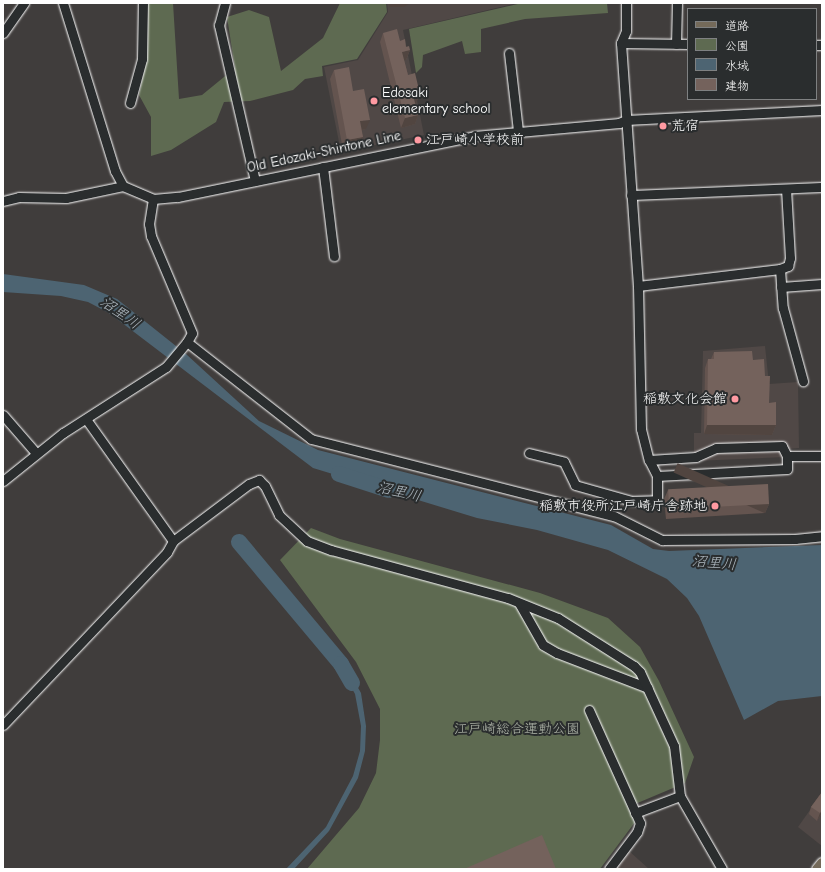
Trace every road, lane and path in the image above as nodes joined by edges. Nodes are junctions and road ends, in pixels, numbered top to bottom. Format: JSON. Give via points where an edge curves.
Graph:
{"nodes":[{"id":1,"x":24,"y":3,"type":"edge"},
{"id":2,"x":63,"y":3,"type":"edge"},
{"id":3,"x":143,"y":3,"type":"edge"},
{"id":4,"x":225,"y":3,"type":"edge"},
{"id":5,"x":626,"y":3,"type":"edge"},
{"id":6,"x":677,"y":3,"type":"edge"},
{"id":7,"x":7,"y":19,"type":"edge"},
{"id":8,"x":3,"y":33,"type":"edge"},
{"id":9,"x":621,"y":43,"type":"junction"},
{"id":10,"x":676,"y":44,"type":"junction"},
{"id":11,"x":687,"y":44,"type":"edge"},
{"id":12,"x":509,"y":53,"type":"dead end"},
{"id":13,"x":130,"y":103,"type":"dead end"},
{"id":14,"x":822,"y":110,"type":"edge"},
{"id":15,"x":626,"y":120,"type":"junction"},
{"id":16,"x":518,"y":131,"type":"junction"},
{"id":17,"x":323,"y":167,"type":"junction"},
{"id":18,"x":255,"y":181,"type":"junction"},
{"id":19,"x":123,"y":186,"type":"junction"},
{"id":20,"x":822,"y":187,"type":"edge"},
{"id":21,"x":786,"y":189,"type":"junction"},
{"id":22,"x":630,"y":195,"type":"junction"},
{"id":23,"x":153,"y":199,"type":"junction"},
{"id":24,"x":3,"y":201,"type":"edge"},
{"id":25,"x":334,"y":256,"type":"dead end"},
{"id":26,"x":780,"y":269,"type":"junction"},
{"id":27,"x":822,"y":284,"type":"edge"},
{"id":28,"x":638,"y":286,"type":"junction"},
{"id":29,"x":781,"y":287,"type":"junction"},
{"id":30,"x":185,"y":344,"type":"junction"},
{"id":31,"x":803,"y":381,"type":"dead end"},
{"id":32,"x":3,"y":415,"type":"edge"},
{"id":33,"x":86,"y":419,"type":"junction"},
{"id":34,"x":36,"y":453,"type":"junction"},
{"id":35,"x":529,"y":453,"type":"dead end"},
{"id":36,"x":787,"y":456,"type":"junction"},
{"id":37,"x":822,"y":456,"type":"edge"},
{"id":38,"x":649,"y":460,"type":"junction"},
{"id":39,"x":657,"y":476,"type":"junction"},
{"id":40,"x":3,"y":481,"type":"edge"},
{"id":41,"x":822,"y":536,"type":"edge"},
{"id":42,"x":173,"y":541,"type":"junction"},
{"id":43,"x":519,"y":603,"type":"junction"},
{"id":44,"x":648,"y":688,"type":"junction"},
{"id":45,"x":589,"y":710,"type":"dead end"},
{"id":46,"x":3,"y":725,"type":"edge"},
{"id":47,"x":680,"y":796,"type":"junction"},
{"id":48,"x":635,"y":813,"type":"junction"},
{"id":49,"x":822,"y":863,"type":"edge"},
{"id":50,"x":609,"y":869,"type":"edge"},
{"id":51,"x":722,"y":869,"type":"edge"},
{"id":52,"x":817,"y":869,"type":"edge"}],
"edges":[{"from":1,"to":7,"type":"street"},
{"from":2,"to":19,"type":"street","via":[[108,154]]},
{"from":3,"to":13,"type":"street","via":[[142,59]]},
{"from":4,"to":18,"type":"street","via":[[219,25]]},
{"from":5,"to":9,"type":"street","via":[[626,31]]},
{"from":6,"to":10,"type":"street"},
{"from":7,"to":8,"type":"street"},
{"from":9,"to":10,"type":"street"},
{"from":9,"to":15,"type":"street"},
{"from":10,"to":11,"type":"street"},
{"from":12,"to":16,"type":"street"},
{"from":14,"to":15,"type":"street","name":"Old Edozaki-Shintone Line"},
{"from":15,"to":16,"type":"street","name":"Old Edozaki-Shintone Line","via":[[619,123]]},
{"from":15,"to":22,"type":"street"},
{"from":16,"to":17,"type":"street","name":"Old Edozaki-Shintone Line","via":[[447,140]]},
{"from":17,"to":18,"type":"street","name":"Old Edozaki-Shintone Line"},
{"from":17,"to":25,"type":"street"},
{"from":18,"to":23,"type":"street","name":"Old Edozaki-Shintone Line"},
{"from":19,"to":23,"type":"street"},
{"from":19,"to":24,"type":"street","via":[[66,198],[19,197]]},
{"from":20,"to":21,"type":"street"},
{"from":21,"to":22,"type":"street"},
{"from":21,"to":26,"type":"street","via":[[790,258],[788,266]]},
{"from":22,"to":28,"type":"street"},
{"from":23,"to":30,"type":"street","via":[[149,224],[151,236],[192,332]]},
{"from":26,"to":28,"type":"street"},
{"from":26,"to":29,"type":"street"},
{"from":27,"to":29,"type":"street"},
{"from":28,"to":38,"type":"street","via":[[641,429]]},
{"from":29,"to":31,"type":"street","via":[[783,308]]},
{"from":30,"to":33,"type":"street","via":[[169,364]]},
{"from":30,"to":41,"type":"street","via":[[311,439],[614,516],[662,540],[795,539]]},
{"from":32,"to":34,"type":"street"},
{"from":33,"to":34,"type":"street"},
{"from":33,"to":42,"type":"street"},
{"from":34,"to":40,"type":"street"},
{"from":35,"to":39,"type":"street","via":[[564,462],[575,485],[632,501],[657,500]]},
{"from":36,"to":37,"type":"street"},
{"from":36,"to":38,"type":"street","via":[[782,446],[716,448],[696,458]]},
{"from":36,"to":39,"type":"street","via":[[787,469]]},
{"from":38,"to":39,"type":"street"},
{"from":42,"to":43,"type":"street","via":[[249,484],[259,480],[265,486],[279,515],[289,526],[320,547]]},
{"from":42,"to":46,"type":"street","via":[[167,552]]},
{"from":43,"to":44,"type":"street","via":[[558,618],[634,666]]},
{"from":43,"to":44,"type":"street","via":[[543,645],[557,653]]},
{"from":44,"to":47,"type":"street","via":[[674,746]]},
{"from":45,"to":48,"type":"street"},
{"from":47,"to":48,"type":"street"},
{"from":47,"to":51,"type":"street"},
{"from":48,"to":50,"type":"street","via":[[640,823],[639,829]]},
{"from":49,"to":52,"type":"main road"}]}
